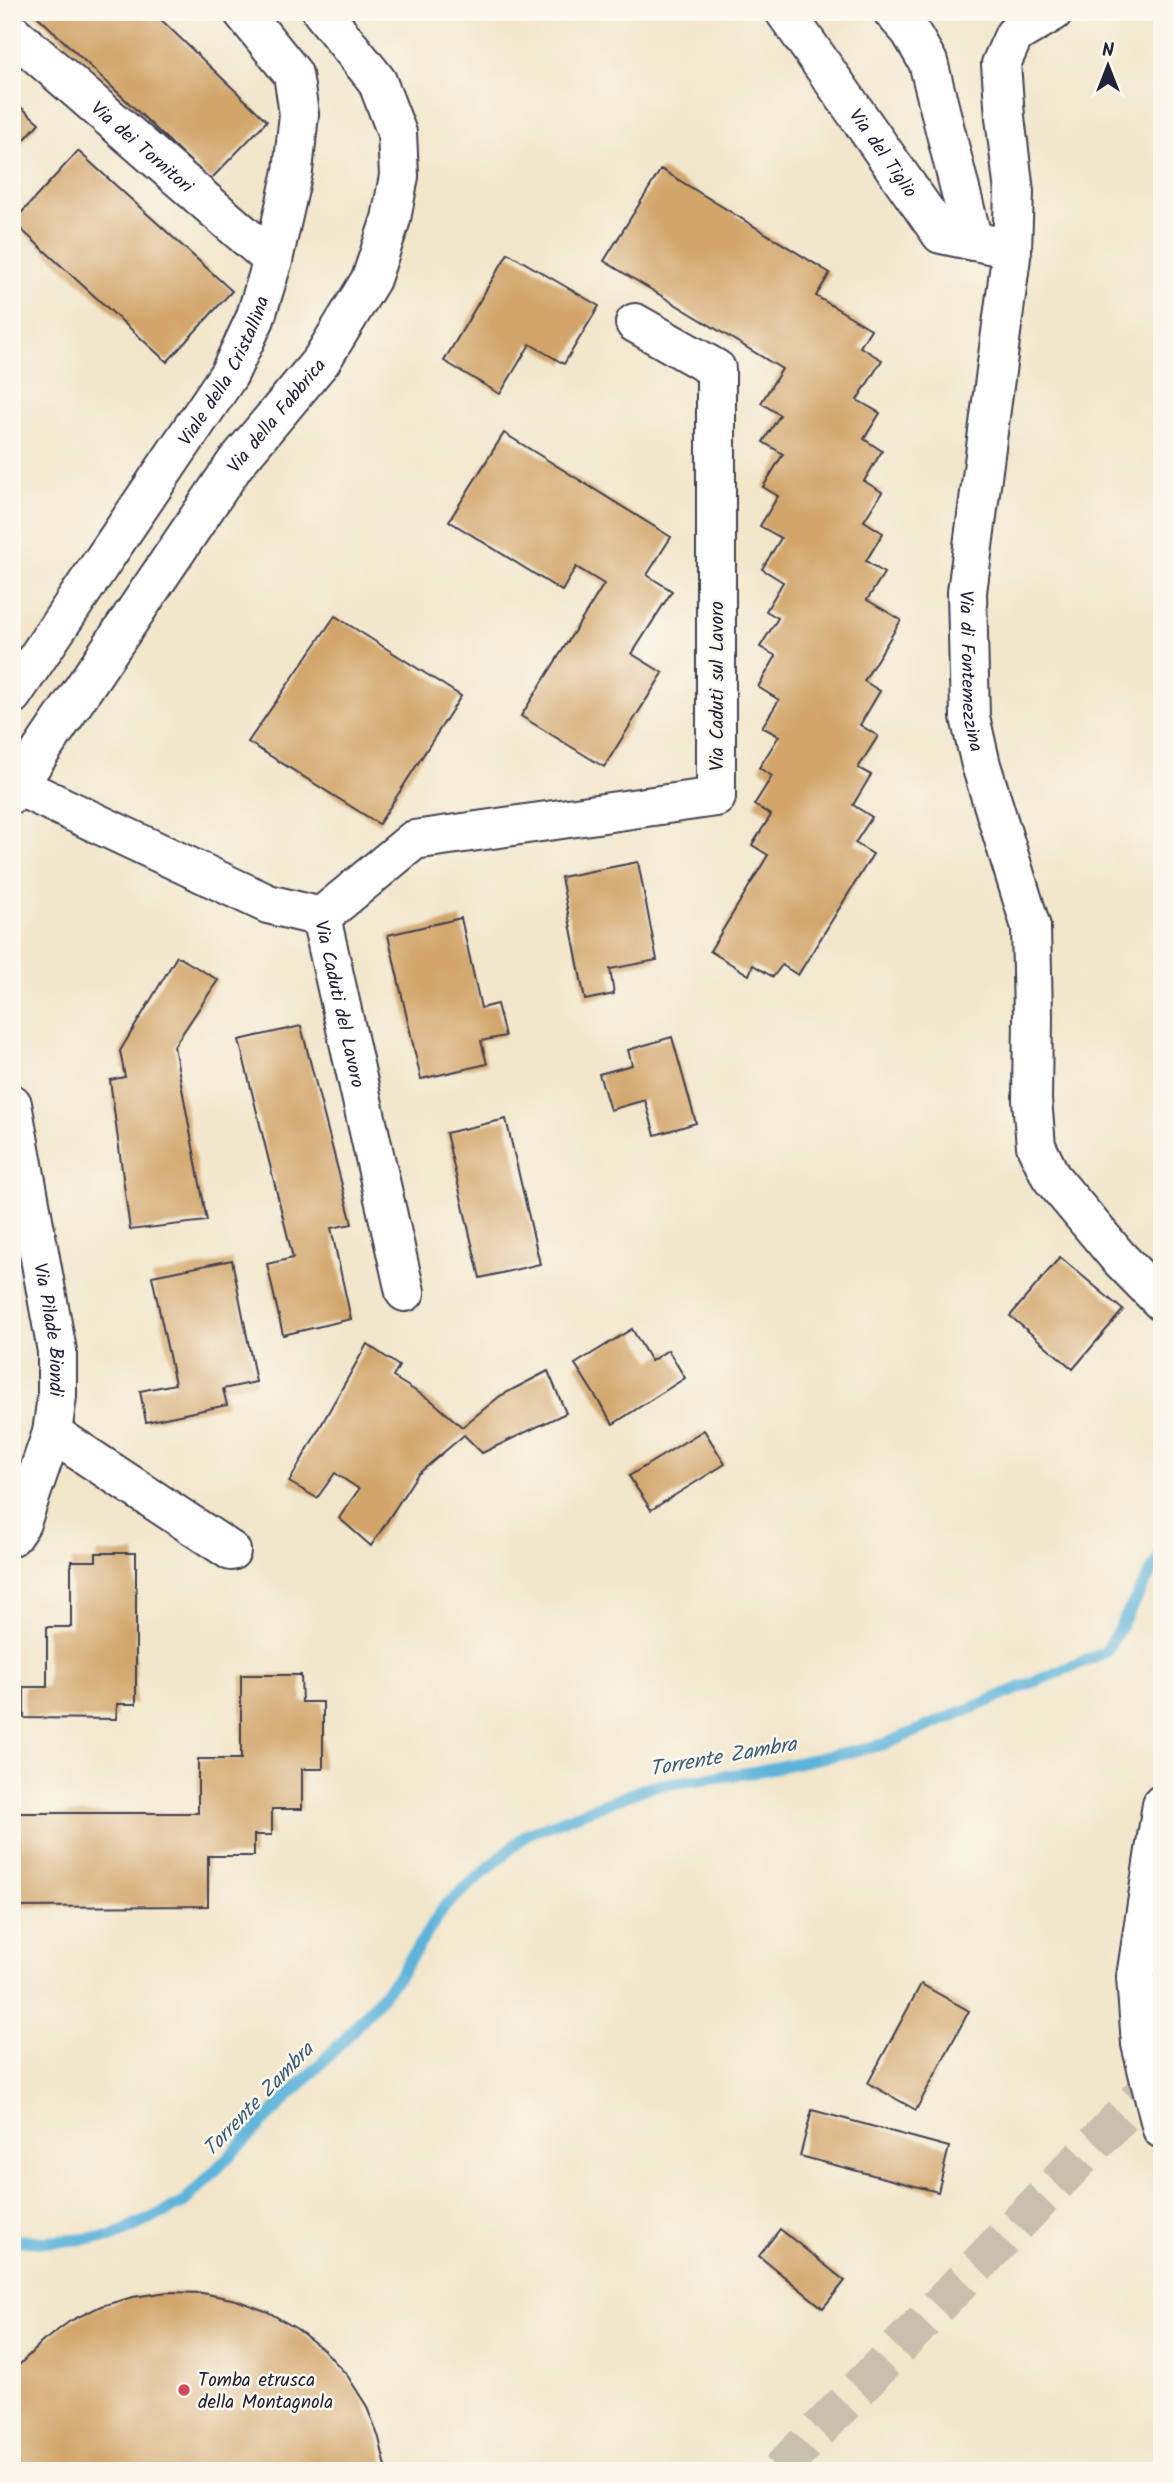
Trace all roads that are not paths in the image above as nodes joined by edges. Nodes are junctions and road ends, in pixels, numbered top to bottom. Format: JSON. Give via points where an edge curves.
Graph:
{"nodes":[{"id":1,"x":243,"y":12,"type":"edge"},
{"id":2,"x":322,"y":12,"type":"edge"},
{"id":3,"x":785,"y":12,"type":"edge"},
{"id":4,"x":893,"y":12,"type":"edge"},
{"id":5,"x":1053,"y":12,"type":"edge"},
{"id":6,"x":12,"y":33,"type":"edge"},
{"id":7,"x":973,"y":241,"type":"junction"},
{"id":8,"x":1012,"y":249,"type":"junction"},
{"id":9,"x":273,"y":260,"type":"junction"},
{"id":10,"x":635,"y":323,"type":"dead end"},
{"id":11,"x":12,"y":695,"type":"edge"},
{"id":12,"x":15,"y":790,"type":"edge"},
{"id":13,"x":320,"y":917,"type":"junction"},
{"id":14,"x":12,"y":1104,"type":"edge"},
{"id":15,"x":405,"y":1292,"type":"dead end"},
{"id":16,"x":1162,"y":1302,"type":"edge"},
{"id":17,"x":52,"y":1433,"type":"junction"},
{"id":18,"x":12,"y":1536,"type":"edge"},
{"id":19,"x":231,"y":1551,"type":"dead end"},
{"id":20,"x":1162,"y":1804,"type":"edge"},
{"id":21,"x":1162,"y":2129,"type":"edge"}],
"edges":[{"from":1,"to":9,"type":"street","name":"Viale della Cristallina","via":[[292,74],[299,114]]},
{"from":2,"to":12,"type":"street","name":"Via della Fabbrica","via":[[377,81],[397,132],[399,176],[391,219],[371,279],[321,361],[235,464]]},
{"from":3,"to":7,"type":"street","name":"Via del Tiglio","via":[[941,233]]},
{"from":4,"to":7,"type":"street","via":[[928,62]]},
{"from":5,"to":8,"type":"street","name":"Via di Fontemezzina","via":[[1014,35],[1001,64],[1014,192]]},
{"from":6,"to":9,"type":"street","name":"Via dei Tornitori"},
{"from":7,"to":8,"type":"street","name":"Via del Tiglio"},
{"from":8,"to":16,"type":"street","name":"Via di Fontemezzina","via":[[967,592],[970,717],[1031,927],[1036,1146],[1051,1177]]},
{"from":9,"to":11,"type":"street","name":"Viale della Cristallina","via":[[256,319],[229,374]]},
{"from":10,"to":13,"type":"street","name":"Via Caduti sul Lavoro","via":[[716,369],[716,797],[414,840]]},
{"from":12,"to":13,"type":"street","name":"Via Caduti del Lavoro","via":[[268,904]]},
{"from":13,"to":15,"type":"street","name":"Via Caduti del Lavoro"},
{"from":14,"to":17,"type":"street","name":"Via Pilade Biondi","via":[[57,1351]]},
{"from":17,"to":18,"type":"street","name":"Via Pilade Biondi","via":[[21,1523]]},
{"from":17,"to":19,"type":"street"},
{"from":20,"to":21,"type":"street","via":[[1136,1977],[1141,2044]]}]}
